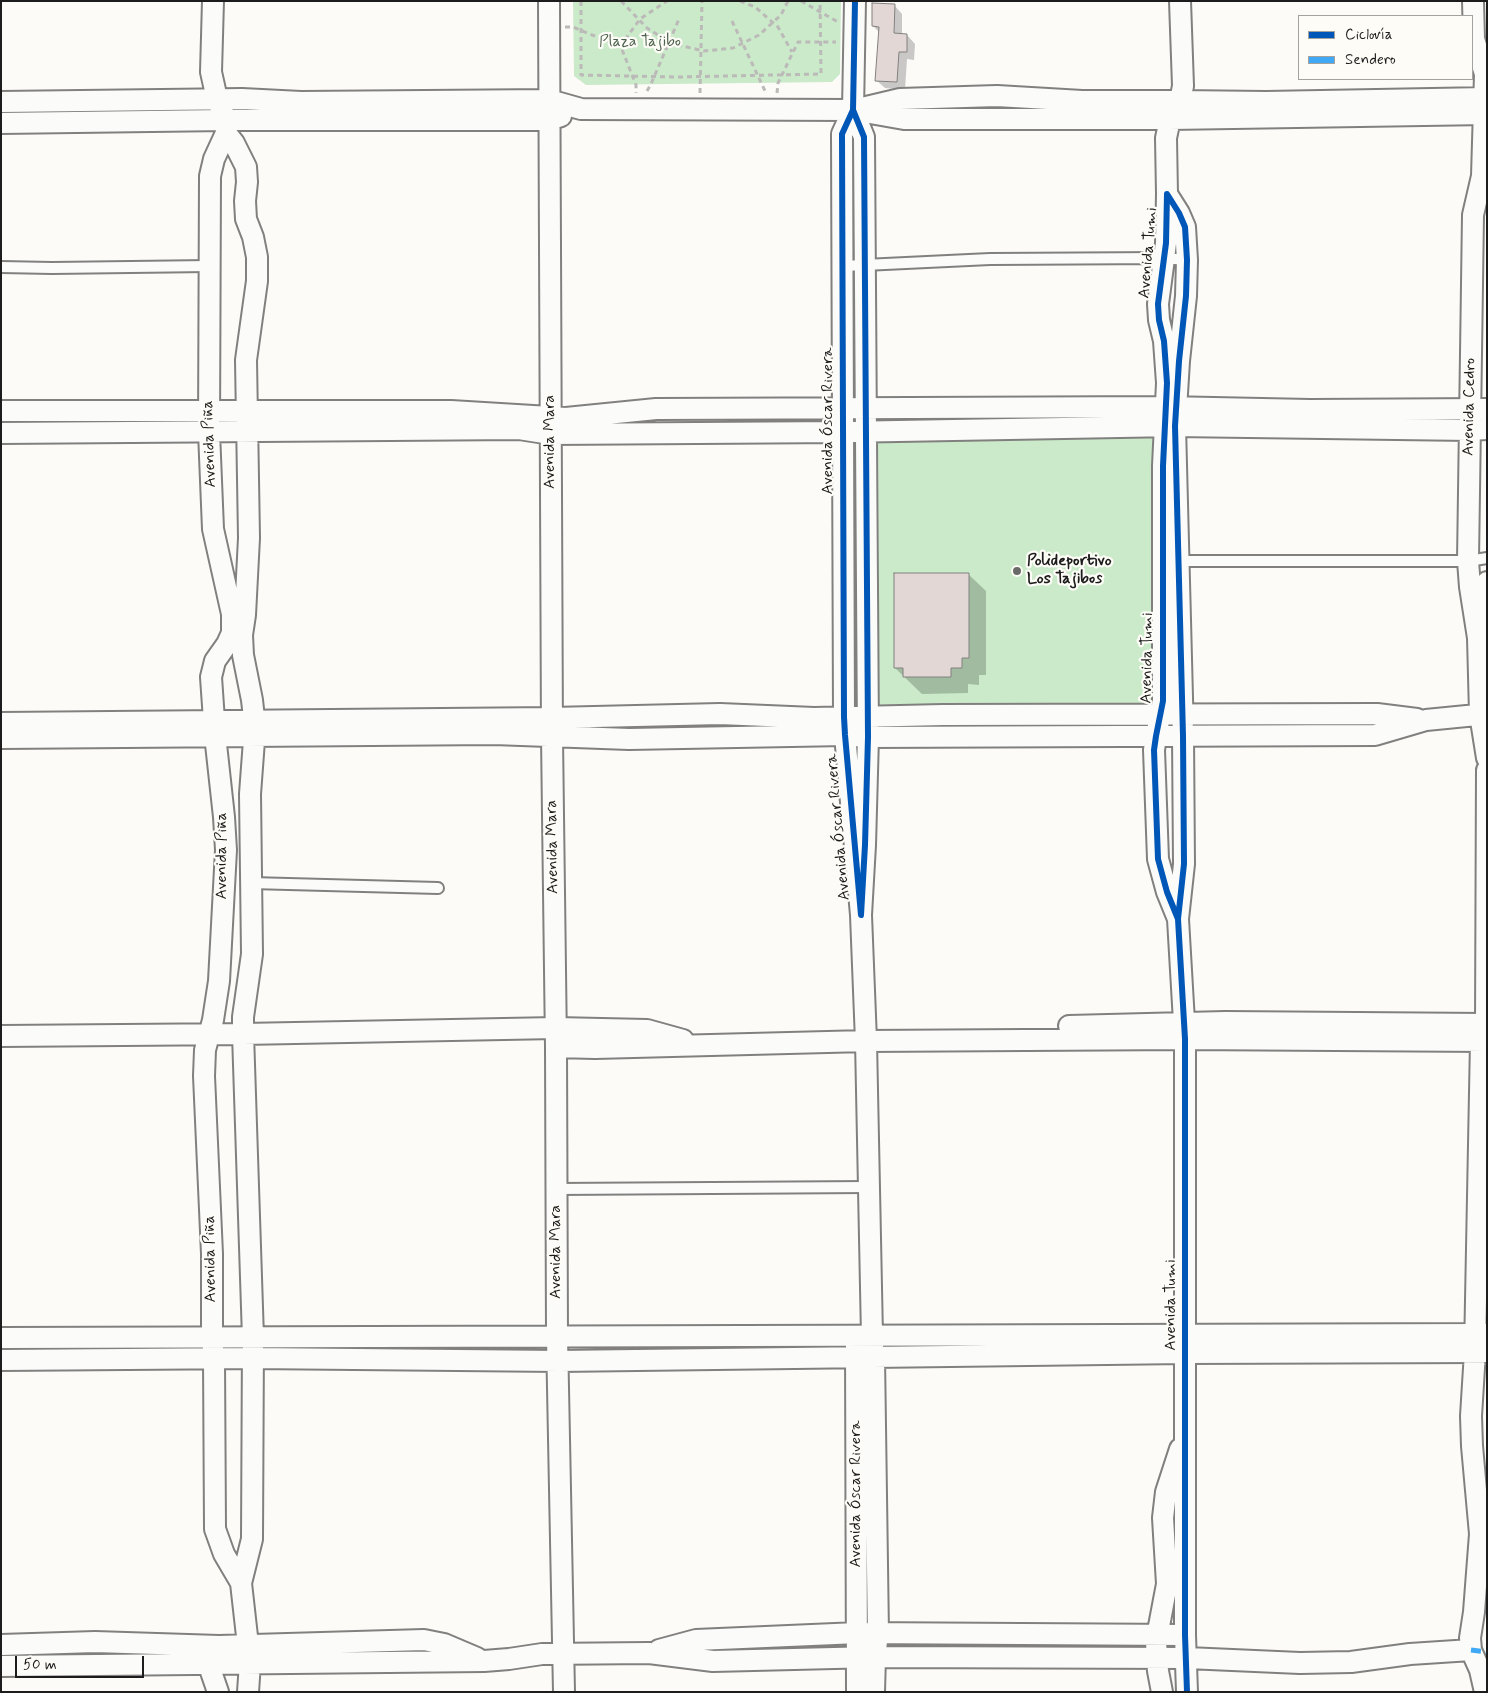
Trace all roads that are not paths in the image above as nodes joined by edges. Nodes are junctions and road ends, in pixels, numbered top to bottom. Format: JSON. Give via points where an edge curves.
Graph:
{"nodes":[{"id":1,"x":213,"y":1,"type":"edge"},
{"id":2,"x":549,"y":1,"type":"edge"},
{"id":3,"x":855,"y":1,"type":"edge"},
{"id":4,"x":1180,"y":1,"type":"edge"},
{"id":5,"x":1472,"y":1,"type":"edge"},
{"id":6,"x":1473,"y":15,"type":"edge"},
{"id":7,"x":1473,"y":20,"type":"edge"},
{"id":8,"x":1486,"y":71,"type":"edge"},
{"id":9,"x":217,"y":99,"type":"junction"},
{"id":10,"x":549,"y":100,"type":"junction"},
{"id":11,"x":1180,"y":101,"type":"junction"},
{"id":12,"x":1,"y":102,"type":"edge"},
{"id":13,"x":1486,"y":106,"type":"edge"},
{"id":14,"x":581,"y":108,"type":"junction"},
{"id":15,"x":852,"y":110,"type":"junction"},
{"id":16,"x":1170,"y":119,"type":"junction"},
{"id":17,"x":549,"y":120,"type":"junction"},
{"id":18,"x":1,"y":123,"type":"edge"},
{"id":19,"x":226,"y":127,"type":"junction"},
{"id":20,"x":1485,"y":184,"type":"edge"},
{"id":21,"x":1167,"y":194,"type":"junction"},
{"id":22,"x":1164,"y":258,"type":"junction"},
{"id":23,"x":1186,"y":260,"type":"junction"},
{"id":24,"x":209,"y":266,"type":"junction"},
{"id":25,"x":843,"y":266,"type":"junction"},
{"id":26,"x":865,"y":266,"type":"junction"},
{"id":27,"x":1,"y":267,"type":"edge"},
{"id":28,"x":865,"y":407,"type":"junction"},
{"id":29,"x":843,"y":408,"type":"junction"},
{"id":30,"x":1479,"y":409,"type":"edge"},
{"id":31,"x":1,"y":411,"type":"edge"},
{"id":32,"x":209,"y":412,"type":"junction"},
{"id":33,"x":247,"y":412,"type":"junction"},
{"id":34,"x":1170,"y":417,"type":"junction"},
{"id":35,"x":551,"y":425,"type":"junction"},
{"id":36,"x":1479,"y":430,"type":"edge"},
{"id":37,"x":866,"y":431,"type":"junction"},
{"id":38,"x":208,"y":432,"type":"junction"},
{"id":39,"x":247,"y":432,"type":"junction"},
{"id":40,"x":843,"y":432,"type":"junction"},
{"id":41,"x":1,"y":433,"type":"edge"},
{"id":42,"x":1477,"y":560,"type":"edge"},
{"id":43,"x":1170,"y":561,"type":"junction"},
{"id":44,"x":1487,"y":582,"type":"edge"},
{"id":45,"x":1478,"y":638,"type":"junction"},
{"id":46,"x":1161,"y":714,"type":"junction"},
{"id":47,"x":1182,"y":714,"type":"junction"},
{"id":48,"x":868,"y":716,"type":"junction"},
{"id":49,"x":1485,"y":717,"type":"edge"},
{"id":50,"x":1426,"y":720,"type":"junction"},
{"id":51,"x":1,"y":723,"type":"edge"},
{"id":52,"x":844,"y":726,"type":"junction"},
{"id":53,"x":254,"y":727,"type":"junction"},
{"id":54,"x":552,"y":727,"type":"junction"},
{"id":55,"x":214,"y":728,"type":"junction"},
{"id":56,"x":1156,"y":736,"type":"junction"},
{"id":57,"x":1183,"y":736,"type":"junction"},
{"id":58,"x":1,"y":738,"type":"edge"},
{"id":59,"x":868,"y":738,"type":"junction"},
{"id":60,"x":1487,"y":758,"type":"edge"},
{"id":61,"x":1487,"y":770,"type":"edge"},
{"id":62,"x":251,"y":883,"type":"junction"},
{"id":63,"x":438,"y":888,"type":"dead end"},
{"id":64,"x":861,"y":915,"type":"junction"},
{"id":65,"x":1178,"y":920,"type":"junction"},
{"id":66,"x":1185,"y":1031,"type":"junction"},
{"id":67,"x":1485,"y":1033,"type":"edge"},
{"id":68,"x":209,"y":1034,"type":"junction"},
{"id":69,"x":243,"y":1034,"type":"junction"},
{"id":70,"x":866,"y":1035,"type":"junction"},
{"id":71,"x":1,"y":1036,"type":"edge"},
{"id":72,"x":556,"y":1038,"type":"junction"},
{"id":73,"x":869,"y":1188,"type":"junction"},
{"id":74,"x":556,"y":1189,"type":"junction"},
{"id":75,"x":864,"y":1336,"type":"junction"},
{"id":76,"x":558,"y":1337,"type":"junction"},
{"id":77,"x":1,"y":1338,"type":"edge"},
{"id":78,"x":212,"y":1338,"type":"junction"},
{"id":79,"x":253,"y":1338,"type":"junction"},
{"id":80,"x":1481,"y":1343,"type":"edge"},
{"id":81,"x":1185,"y":1344,"type":"junction"},
{"id":82,"x":865,"y":1357,"type":"junction"},
{"id":83,"x":252,"y":1358,"type":"junction"},
{"id":84,"x":214,"y":1359,"type":"junction"},
{"id":85,"x":1,"y":1360,"type":"edge"},
{"id":86,"x":559,"y":1360,"type":"junction"},
{"id":87,"x":1185,"y":1433,"type":"junction"},
{"id":88,"x":241,"y":1583,"type":"junction"},
{"id":89,"x":858,"y":1634,"type":"junction"},
{"id":90,"x":878,"y":1634,"type":"junction"},
{"id":91,"x":1157,"y":1635,"type":"junction"},
{"id":92,"x":1186,"y":1635,"type":"junction"},
{"id":93,"x":1,"y":1645,"type":"edge"},
{"id":94,"x":1471,"y":1650,"type":"junction"},
{"id":95,"x":565,"y":1653,"type":"junction"},
{"id":96,"x":649,"y":1653,"type":"junction"},
{"id":97,"x":248,"y":1654,"type":"junction"},
{"id":98,"x":866,"y":1657,"type":"junction"},
{"id":99,"x":1157,"y":1658,"type":"junction"},
{"id":100,"x":1187,"y":1658,"type":"junction"},
{"id":101,"x":208,"y":1664,"type":"junction"},
{"id":102,"x":1,"y":1666,"type":"edge"},
{"id":103,"x":218,"y":1692,"type":"edge"},
{"id":104,"x":248,"y":1692,"type":"edge"},
{"id":105,"x":564,"y":1692,"type":"edge"},
{"id":106,"x":857,"y":1692,"type":"edge"},
{"id":107,"x":874,"y":1692,"type":"edge"},
{"id":108,"x":1162,"y":1692,"type":"edge"},
{"id":109,"x":1187,"y":1692,"type":"edge"},
{"id":110,"x":1485,"y":1692,"type":"edge"}],
"edges":[{"from":1,"to":9,"type":"street","name":"Avenida Piña","via":[[211,72]]},
{"from":2,"to":10,"type":"street","name":"Avenida Mara"},
{"from":3,"to":15,"type":"street","name":"Avenida Óscar Rivera"},
{"from":4,"to":11,"type":"street","name":"Avenida Tumi","via":[[1183,86]]},
{"from":5,"to":6,"type":"street","name":"Avenida Cedro"},
{"from":7,"to":8,"type":"street","name":"Avenida Cedro","via":[[1474,39]]},
{"from":8,"to":13,"type":"street","name":"Avenida Cedro"},
{"from":9,"to":10,"type":"street","via":[[301,102]]},
{"from":9,"to":12,"type":"street"},
{"from":9,"to":19,"type":"street","name":"Avenida Piña"},
{"from":10,"to":14,"type":"street"},
{"from":10,"to":17,"type":"street","name":"Avenida Mara"},
{"from":11,"to":13,"type":"street"},
{"from":11,"to":15,"type":"street","via":[[1082,101],[987,96],[900,99]]},
{"from":11,"to":16,"type":"street","name":"Avenida Tumi"},
{"from":13,"to":16,"type":"street"},
{"from":13,"to":20,"type":"street","name":"Avenida Cedro"},
{"from":14,"to":15,"type":"street"},
{"from":14,"to":17,"type":"street"},
{"from":15,"to":16,"type":"street","via":[[904,119]]},
{"from":15,"to":25,"type":"street","name":"Avenida Óscar Rivera","via":[[842,134]]},
{"from":15,"to":26,"type":"street","name":"Avenida Óscar Rivera","via":[[864,137]]},
{"from":16,"to":21,"type":"street","name":"Avenida Tumi","via":[[1166,138]]},
{"from":17,"to":19,"type":"street"},
{"from":17,"to":35,"type":"street","name":"Avenida Mara"},
{"from":18,"to":19,"type":"street"},
{"from":19,"to":24,"type":"street","name":"Avenida Piña","via":[[210,176]]},
{"from":19,"to":33,"type":"street","name":"Avenida Piña","via":[[246,167],[246,219],[257,257],[257,281],[246,360]]},
{"from":20,"to":30,"type":"street","name":"Avenida Cedro","via":[[1473,215]]},
{"from":21,"to":22,"type":"street","name":"Avenida Tumi"},
{"from":21,"to":23,"type":"street","name":"Avenida Tumi","via":[[1180,213],[1185,228]]},
{"from":22,"to":23,"type":"lane"},
{"from":22,"to":26,"type":"lane","via":[[990,259]]},
{"from":22,"to":34,"type":"street","name":"Avenida Tumi","via":[[1158,304]]},
{"from":23,"to":34,"type":"street","name":"Avenida Tumi","via":[[1186,296]]},
{"from":24,"to":27,"type":"lane"},
{"from":24,"to":32,"type":"street","name":"Avenida Piña"},
{"from":25,"to":26,"type":"lane"},
{"from":25,"to":29,"type":"street","name":"Avenida Óscar Rivera"},
{"from":26,"to":28,"type":"street","name":"Avenida Óscar Rivera"},
{"from":28,"to":29,"type":"street"},
{"from":28,"to":34,"type":"street"},
{"from":28,"to":37,"type":"street","name":"Avenida Óscar Rivera"},
{"from":29,"to":35,"type":"street","via":[[656,409],[566,418]]},
{"from":29,"to":40,"type":"street","name":"Avenida Óscar Rivera"},
{"from":30,"to":34,"type":"street","via":[[1310,410]]},
{"from":30,"to":36,"type":"street","name":"Avenida Cedro"},
{"from":31,"to":32,"type":"street"},
{"from":32,"to":33,"type":"street"},
{"from":32,"to":38,"type":"street","name":"Avenida Piña"},
{"from":33,"to":35,"type":"street","via":[[451,411]]},
{"from":33,"to":39,"type":"street","name":"Avenida Piña"},
{"from":34,"to":36,"type":"street"},
{"from":34,"to":37,"type":"street"},
{"from":34,"to":43,"type":"street","name":"Avenida Tumi"},
{"from":35,"to":39,"type":"street","via":[[519,429]]},
{"from":35,"to":40,"type":"street"},
{"from":35,"to":54,"type":"street","name":"Avenida Mara"},
{"from":36,"to":42,"type":"street","name":"Avenida Cedro"},
{"from":37,"to":40,"type":"street"},
{"from":37,"to":48,"type":"street","name":"Avenida Óscar Rivera"},
{"from":38,"to":39,"type":"street"},
{"from":38,"to":41,"type":"street"},
{"from":38,"to":55,"type":"street","name":"Avenida Piña","via":[[213,529],[232,614],[232,633],[214,661],[211,677]]},
{"from":39,"to":53,"type":"street","name":"Avenida Piña","via":[[248,538],[242,635]]},
{"from":40,"to":52,"type":"street","name":"Avenida Óscar Rivera"},
{"from":42,"to":43,"type":"lane"},
{"from":42,"to":45,"type":"street","name":"Avenida Cedro","via":[[1470,587]]},
{"from":43,"to":46,"type":"street","name":"Avenida Tumi"},
{"from":43,"to":47,"type":"street","name":"Avenida Tumi"},
{"from":44,"to":45,"type":"street","name":"Avenida Cedro"},
{"from":45,"to":49,"type":"street","name":"Avenida Cedro"},
{"from":46,"to":47,"type":"street"},
{"from":46,"to":48,"type":"street"},
{"from":46,"to":56,"type":"street","name":"Avenida Tumi"},
{"from":47,"to":50,"type":"street","via":[[1377,714]]},
{"from":47,"to":57,"type":"street","name":"Avenida Tumi"},
{"from":48,"to":52,"type":"street"},
{"from":48,"to":59,"type":"street","name":"Avenida Óscar Rivera"},
{"from":49,"to":50,"type":"street"},
{"from":49,"to":60,"type":"street","name":"Avenida Cedro"},
{"from":50,"to":57,"type":"street","via":[[1374,735]]},
{"from":51,"to":55,"type":"street"},
{"from":52,"to":54,"type":"street","via":[[629,739]]},
{"from":52,"to":59,"type":"street"},
{"from":52,"to":64,"type":"street","name":"Avenida Óscar Rivera"},
{"from":53,"to":54,"type":"street","via":[[494,734]]},
{"from":53,"to":55,"type":"street"},
{"from":53,"to":62,"type":"street","name":"Avenida Piña","via":[[250,794]]},
{"from":54,"to":72,"type":"street","name":"Avenida Mara"},
{"from":55,"to":58,"type":"street"},
{"from":55,"to":68,"type":"street","name":"Avenida Piña","via":[[226,850],[219,981]]},
{"from":56,"to":57,"type":"street"},
{"from":56,"to":59,"type":"street"},
{"from":56,"to":65,"type":"street","name":"Avenida Tumi","via":[[1158,859]]},
{"from":57,"to":65,"type":"street","name":"Avenida Tumi","via":[[1184,864]]},
{"from":59,"to":64,"type":"street","name":"Avenida Óscar Rivera"},
{"from":61,"to":67,"type":"street"},
{"from":62,"to":63,"type":"lane"},
{"from":62,"to":69,"type":"street","name":"Avenida Piña","via":[[252,954]]},
{"from":64,"to":70,"type":"street","name":"Avenida Óscar Rivera"},
{"from":65,"to":66,"type":"street","name":"Avenida Tumi"},
{"from":66,"to":67,"type":"street","via":[[1225,1022]]},
{"from":66,"to":70,"type":"street"},
{"from":66,"to":81,"type":"street","name":"Avenida Tumi"},
{"from":67,"to":80,"type":"street"},
{"from":68,"to":69,"type":"street"},
{"from":68,"to":71,"type":"street"},
{"from":68,"to":78,"type":"street","name":"Avenida Piña","via":[[204,1076],[212,1254]]},
{"from":69,"to":72,"type":"street"},
{"from":69,"to":79,"type":"street","name":"Avenida Piña"},
{"from":70,"to":72,"type":"street","via":[[702,1045],[647,1030]]},
{"from":70,"to":73,"type":"street","name":"Avenida Óscar Rivera"},
{"from":72,"to":74,"type":"street","name":"Avenida Mara"},
{"from":73,"to":74,"type":"lane"},
{"from":73,"to":75,"type":"street","name":"Avenida Óscar Rivera","via":[[871,1300]]},
{"from":74,"to":76,"type":"street","name":"Avenida Mara"},
{"from":75,"to":76,"type":"street"},
{"from":75,"to":81,"type":"street"},
{"from":75,"to":82,"type":"street","name":"Avenida Óscar Rivera"},
{"from":76,"to":79,"type":"street"},
{"from":76,"to":86,"type":"street","name":"Avenida Mara"},
{"from":77,"to":78,"type":"street"},
{"from":78,"to":79,"type":"street"},
{"from":78,"to":84,"type":"street","name":"Avenida Piña"},
{"from":79,"to":83,"type":"street","name":"Avenida Piña"},
{"from":80,"to":81,"type":"street"},
{"from":80,"to":94,"type":"street","via":[[1471,1416],[1480,1534]]},
{"from":81,"to":82,"type":"street"},
{"from":81,"to":87,"type":"street","name":"Avenida Tumi"},
{"from":82,"to":86,"type":"street"},
{"from":82,"to":89,"type":"street","name":"Avenida Óscar Rivera"},
{"from":82,"to":90,"type":"street","name":"Avenida Óscar Rivera"},
{"from":83,"to":84,"type":"street"},
{"from":83,"to":86,"type":"street"},
{"from":83,"to":88,"type":"street","name":"Avenida Piña","via":[[252,1540]]},
{"from":84,"to":85,"type":"street"},
{"from":84,"to":88,"type":"street","name":"Avenida Piña","via":[[216,1529],[224,1554]]},
{"from":86,"to":95,"type":"street","name":"Avenida Mara"},
{"from":87,"to":91,"type":"street","name":"Avenida Tumi","via":[[1166,1492],[1163,1518],[1167,1584]]},
{"from":87,"to":92,"type":"street","name":"Avenida Tumi"},
{"from":88,"to":97,"type":"street","name":"Avenida Piña"},
{"from":89,"to":90,"type":"street"},
{"from":89,"to":96,"type":"street","via":[[696,1640]]},
{"from":89,"to":98,"type":"street","name":"Avenida Óscar Rivera"},
{"from":90,"to":91,"type":"street"},
{"from":90,"to":98,"type":"street","name":"Avenida Óscar Rivera"},
{"from":91,"to":92,"type":"street"},
{"from":91,"to":99,"type":"street","name":"Avenida Tumi"},
{"from":92,"to":100,"type":"street","name":"Avenida Tumi"},
{"from":93,"to":97,"type":"street","via":[[95,1642],[219,1646]]},
{"from":94,"to":100,"type":"street","via":[[1351,1662]]},
{"from":94,"to":110,"type":"street"},
{"from":95,"to":96,"type":"street"},
{"from":95,"to":97,"type":"street","via":[[484,1661],[444,1644],[424,1640]]},
{"from":95,"to":105,"type":"street","name":"Avenida Mara"},
{"from":96,"to":98,"type":"street","via":[[713,1661]]},
{"from":97,"to":101,"type":"street"},
{"from":97,"to":104,"type":"street","name":"Avenida Piña"},
{"from":98,"to":99,"type":"street"},
{"from":98,"to":106,"type":"street","name":"Avenida Óscar Rivera"},
{"from":98,"to":107,"type":"street","name":"Avenida Óscar Rivera"},
{"from":99,"to":100,"type":"street"},
{"from":99,"to":108,"type":"street","name":"Avenida Tumi"},
{"from":100,"to":109,"type":"street","name":"Avenida Tumi"},
{"from":101,"to":102,"type":"street"},
{"from":101,"to":103,"type":"street"}]}
